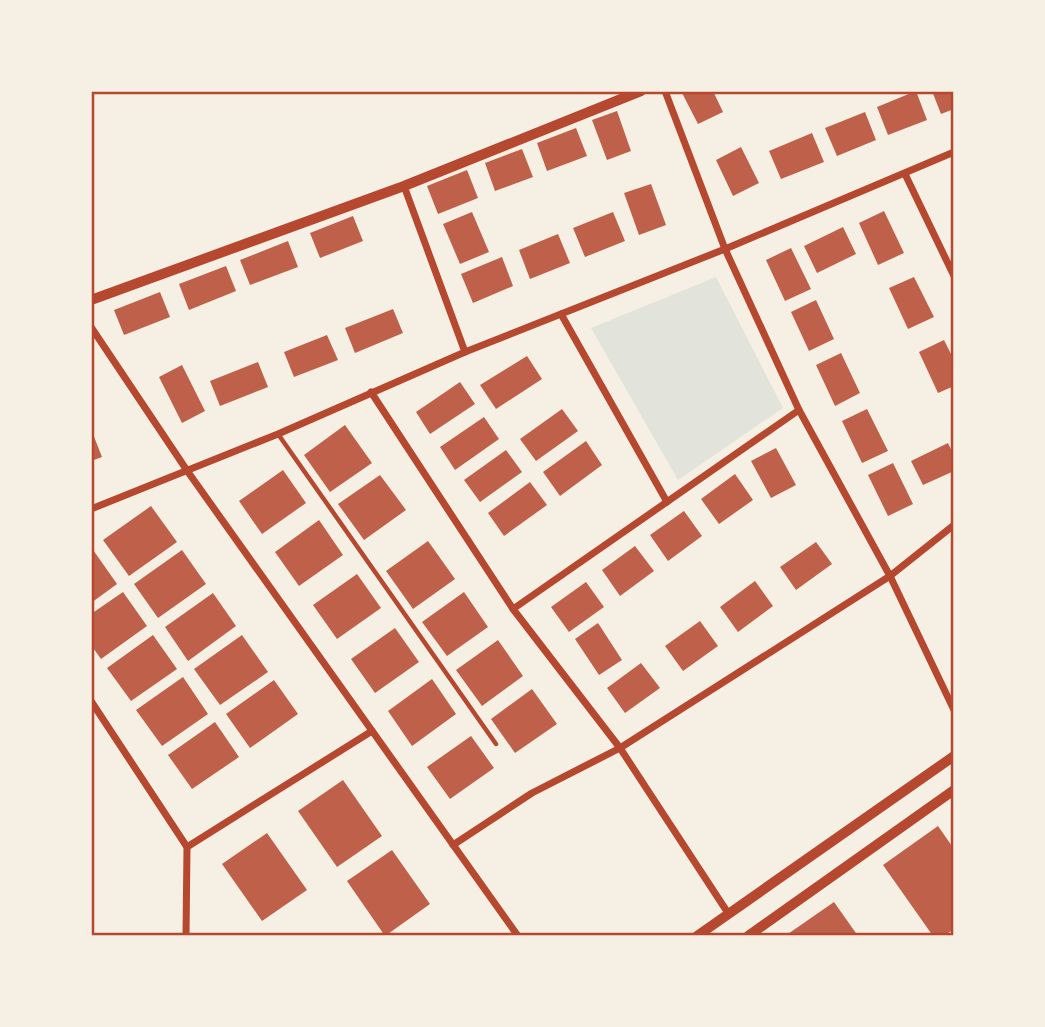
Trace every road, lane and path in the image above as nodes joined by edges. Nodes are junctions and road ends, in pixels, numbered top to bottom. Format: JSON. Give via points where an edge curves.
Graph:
{"nodes":[{"id":1,"x":641,"y":91,"type":"edge"},
{"id":2,"x":665,"y":91,"type":"edge"},
{"id":3,"x":954,"y":152,"type":"edge"},
{"id":4,"x":905,"y":174,"type":"junction"},
{"id":5,"x":404,"y":186,"type":"junction"},
{"id":6,"x":725,"y":249,"type":"junction"},
{"id":7,"x":954,"y":276,"type":"edge"},
{"id":8,"x":91,"y":300,"type":"edge"},
{"id":9,"x":561,"y":314,"type":"junction"},
{"id":10,"x":91,"y":327,"type":"edge"},
{"id":11,"x":465,"y":352,"type":"junction"},
{"id":12,"x":371,"y":392,"type":"junction"},
{"id":13,"x":799,"y":410,"type":"junction"},
{"id":14,"x":278,"y":434,"type":"junction"},
{"id":15,"x":188,"y":472,"type":"junction"},
{"id":16,"x":667,"y":502,"type":"junction"},
{"id":17,"x":91,"y":509,"type":"edge"},
{"id":18,"x":954,"y":525,"type":"edge"},
{"id":19,"x":890,"y":576,"type":"junction"},
{"id":20,"x":513,"y":609,"type":"junction"},
{"id":21,"x":91,"y":701,"type":"edge"},
{"id":22,"x":954,"y":710,"type":"edge"},
{"id":23,"x":100,"y":714,"type":"junction"},
{"id":24,"x":91,"y":718,"type":"edge"},
{"id":25,"x":372,"y":731,"type":"junction"},
{"id":26,"x":496,"y":744,"type":"dead end"},
{"id":27,"x":621,"y":748,"type":"junction"},
{"id":28,"x":954,"y":756,"type":"edge"},
{"id":29,"x":954,"y":790,"type":"edge"},
{"id":30,"x":453,"y":845,"type":"junction"},
{"id":31,"x":187,"y":847,"type":"junction"},
{"id":32,"x":728,"y":913,"type":"junction"},
{"id":33,"x":186,"y":936,"type":"edge"},
{"id":34,"x":518,"y":936,"type":"edge"},
{"id":35,"x":697,"y":936,"type":"edge"},
{"id":36,"x":748,"y":936,"type":"edge"}],
"edges":[{"from":1,"to":5,"type":"street"},
{"from":2,"to":6,"type":"street"},
{"from":3,"to":4,"type":"street"},
{"from":4,"to":6,"type":"street"},
{"from":4,"to":7,"type":"street"},
{"from":5,"to":8,"type":"street"},
{"from":5,"to":11,"type":"street"},
{"from":6,"to":9,"type":"street"},
{"from":6,"to":13,"type":"street"},
{"from":9,"to":11,"type":"street"},
{"from":9,"to":16,"type":"street"},
{"from":10,"to":15,"type":"street"},
{"from":11,"to":12,"type":"street"},
{"from":12,"to":14,"type":"street"},
{"from":12,"to":20,"type":"street"},
{"from":13,"to":16,"type":"street"},
{"from":13,"to":19,"type":"street"},
{"from":14,"to":15,"type":"street"},
{"from":14,"to":26,"type":"lane"},
{"from":15,"to":17,"type":"street"},
{"from":15,"to":25,"type":"street"},
{"from":16,"to":20,"type":"street"},
{"from":18,"to":19,"type":"street"},
{"from":19,"to":22,"type":"street"},
{"from":19,"to":27,"type":"street"},
{"from":20,"to":27,"type":"street"},
{"from":21,"to":23,"type":"street"},
{"from":23,"to":24,"type":"street"},
{"from":23,"to":31,"type":"street"},
{"from":25,"to":30,"type":"street"},
{"from":25,"to":31,"type":"street"},
{"from":27,"to":30,"type":"street","via":[[532,793]]},
{"from":27,"to":32,"type":"street"},
{"from":28,"to":32,"type":"street"},
{"from":29,"to":36,"type":"street"},
{"from":30,"to":34,"type":"street"},
{"from":31,"to":33,"type":"street"},
{"from":32,"to":35,"type":"street"}]}
